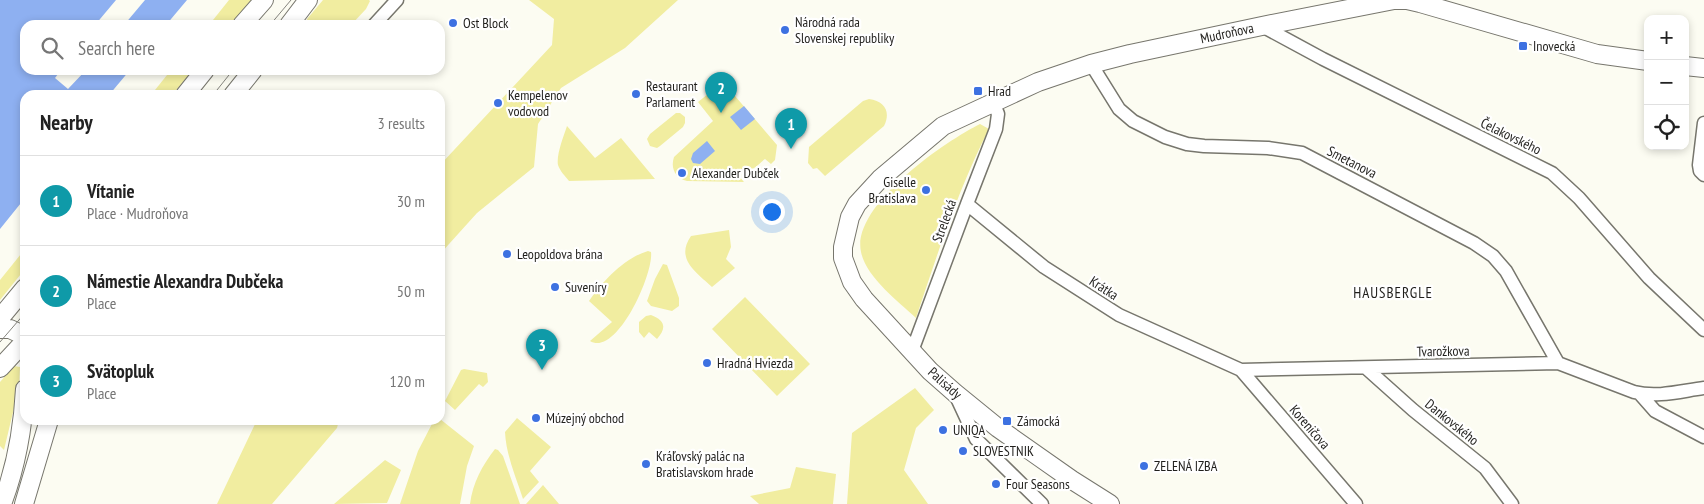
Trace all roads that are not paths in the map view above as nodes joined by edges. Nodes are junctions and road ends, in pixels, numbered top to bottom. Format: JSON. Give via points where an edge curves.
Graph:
{"nodes":[{"id":1,"x":264,"y":0,"type":"edge"},
{"id":2,"x":308,"y":0,"type":"edge"},
{"id":3,"x":394,"y":1,"type":"edge"},
{"id":4,"x":1344,"y":5,"type":"edge"},
{"id":5,"x":246,"y":20,"type":"edge"},
{"id":6,"x":294,"y":20,"type":"edge"},
{"id":7,"x":378,"y":20,"type":"edge"},
{"id":8,"x":1262,"y":26,"type":"junction"},
{"id":9,"x":1644,"y":61,"type":"edge"},
{"id":10,"x":1091,"y":64,"type":"junction"},
{"id":11,"x":1689,"y":66,"type":"edge"},
{"id":12,"x":1704,"y":68,"type":"edge"},
{"id":13,"x":201,"y":75,"type":"edge"},
{"id":14,"x":249,"y":75,"type":"edge"},
{"id":15,"x":188,"y":90,"type":"edge"},
{"id":16,"x":237,"y":90,"type":"edge"},
{"id":17,"x":993,"y":102,"type":"junction"},
{"id":18,"x":1704,"y":123,"type":"edge"},
{"id":19,"x":1704,"y":175,"type":"edge"},
{"id":20,"x":967,"y":204,"type":"junction"},
{"id":21,"x":850,"y":217,"type":"joint"},
{"id":22,"x":20,"y":294,"type":"edge"},
{"id":23,"x":0,"y":318,"type":"edge"},
{"id":24,"x":0,"y":329,"type":"edge"},
{"id":25,"x":1704,"y":330,"type":"edge"},
{"id":26,"x":20,"y":334,"type":"edge"},
{"id":27,"x":20,"y":346,"type":"edge"},
{"id":28,"x":912,"y":351,"type":"junction"},
{"id":29,"x":1558,"y":363,"type":"junction"},
{"id":30,"x":0,"y":368,"type":"edge"},
{"id":31,"x":1366,"y":368,"type":"junction"},
{"id":32,"x":1241,"y":370,"type":"junction"},
{"id":33,"x":1704,"y":388,"type":"edge"},
{"id":34,"x":955,"y":393,"type":"junction"},
{"id":35,"x":1640,"y":394,"type":"junction"},
{"id":36,"x":22,"y":425,"type":"edge"},
{"id":37,"x":42,"y":425,"type":"edge"},
{"id":38,"x":47,"y":425,"type":"edge"},
{"id":39,"x":1704,"y":437,"type":"edge"},
{"id":40,"x":40,"y":444,"type":"junction"},
{"id":41,"x":0,"y":465,"type":"edge"},
{"id":42,"x":32,"y":479,"type":"junction"},
{"id":43,"x":0,"y":496,"type":"edge"},
{"id":44,"x":2,"y":504,"type":"edge"},
{"id":45,"x":24,"y":504,"type":"edge"},
{"id":46,"x":28,"y":504,"type":"edge"},
{"id":47,"x":1042,"y":504,"type":"edge"},
{"id":48,"x":1110,"y":504,"type":"edge"},
{"id":49,"x":1356,"y":504,"type":"edge"},
{"id":50,"x":1512,"y":504,"type":"edge"}],
"edges":[{"from":1,"to":5,"type":"street"},
{"from":2,"to":6,"type":"street"},
{"from":3,"to":7,"type":"street"},
{"from":4,"to":8,"type":"street","name":"Mudroňova"},
{"from":4,"to":9,"type":"street","name":"Mudroňova","via":[[1411,1],[1606,56]]},
{"from":8,"to":10,"type":"street","name":"Mudroňova"},
{"from":8,"to":25,"type":"street","name":"Čelakovského","via":[[1552,174],[1579,198],[1653,281]]},
{"from":10,"to":17,"type":"street","name":"Mudroňova"},
{"from":10,"to":29,"type":"street","name":"Smetanova","via":[[1118,109],[1158,134],[1193,145],[1302,153],[1474,243],[1506,271]]},
{"from":11,"to":12,"type":"street"},
{"from":13,"to":15,"type":"street"},
{"from":14,"to":16,"type":"street"},
{"from":17,"to":20,"type":"street","name":"Strelecká","via":[[998,114],[996,129]]},
{"from":17,"to":21,"type":"street","name":"Mudroňova","via":[[943,126],[880,179]]},
{"from":18,"to":19,"type":"street","via":[[1699,165]]},
{"from":20,"to":28,"type":"street","name":"Strelecká"},
{"from":20,"to":32,"type":"street","name":"Krátka","via":[[1044,267],[1119,315]]},
{"from":21,"to":28,"type":"street","name":"Palisády","via":[[843,258],[852,282]]},
{"from":22,"to":23,"type":"street"},
{"from":24,"to":26,"type":"street"},
{"from":27,"to":30,"type":"street"},
{"from":28,"to":34,"type":"street","name":"Palisády"},
{"from":29,"to":31,"type":"street","name":"Tvarožkova"},
{"from":29,"to":35,"type":"street","name":"Tvarožkova"},
{"from":31,"to":32,"type":"street","name":"Tvarožkova"},
{"from":31,"to":50,"type":"street","name":"Dankovského","via":[[1485,468]]},
{"from":32,"to":49,"type":"street","name":"Koreničova"},
{"from":33,"to":35,"type":"street","name":"Tvarožkova","via":[[1657,395]]},
{"from":34,"to":47,"type":"street","via":[[976,439]]},
{"from":34,"to":48,"type":"street","name":"Palisády","via":[[998,428]]},
{"from":35,"to":39,"type":"street","name":"Tvarožkova","via":[[1655,411]]},
{"from":36,"to":44,"type":"street","via":[[16,461]]},
{"from":37,"to":40,"type":"street"},
{"from":38,"to":40,"type":"street"},
{"from":40,"to":42,"type":"street"},
{"from":41,"to":43,"type":"street"},
{"from":42,"to":45,"type":"street"},
{"from":42,"to":46,"type":"street"}]}
